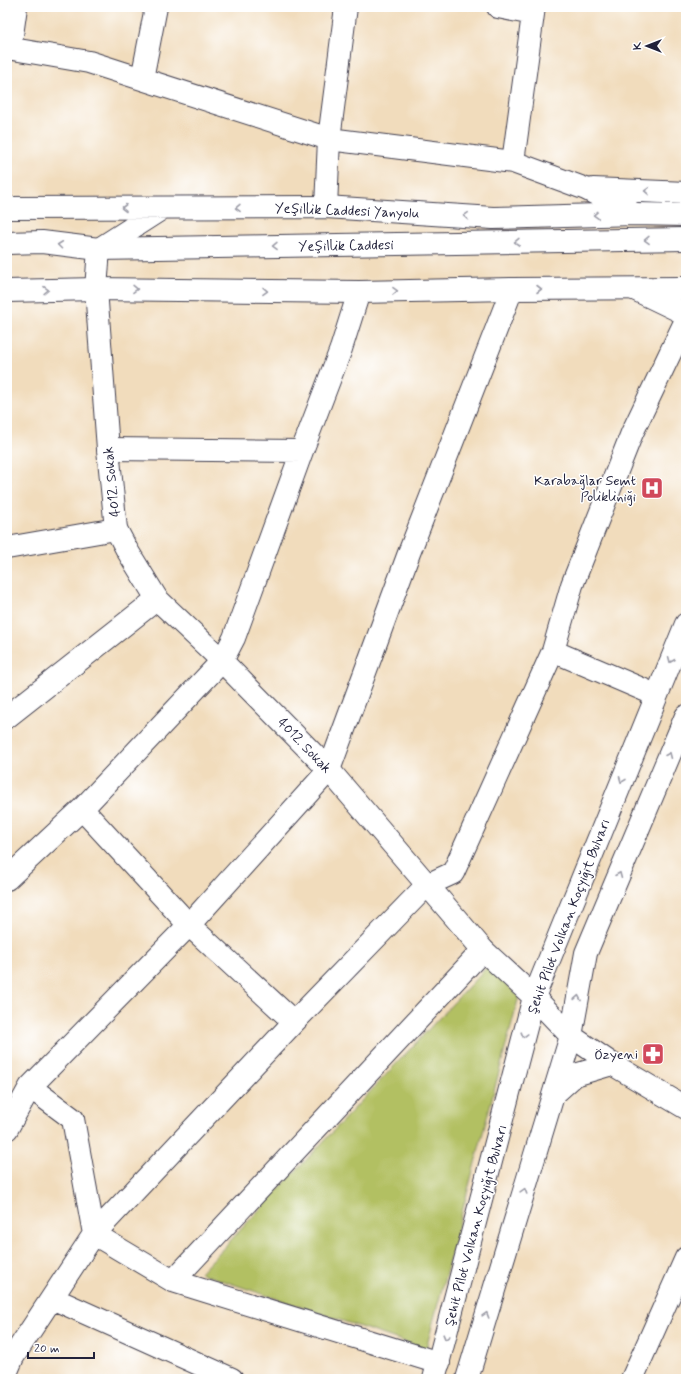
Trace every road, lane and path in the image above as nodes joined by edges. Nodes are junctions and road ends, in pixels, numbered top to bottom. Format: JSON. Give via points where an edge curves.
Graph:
{"nodes":[{"id":1,"x":16,"y":7,"type":"edge"},
{"id":2,"x":156,"y":7,"type":"edge"},
{"id":3,"x":346,"y":7,"type":"edge"},
{"id":4,"x":498,"y":7,"type":"edge"},
{"id":5,"x":534,"y":10,"type":"edge"},
{"id":6,"x":9,"y":48,"type":"edge"},
{"id":7,"x":142,"y":79,"type":"junction"},
{"id":8,"x":329,"y":139,"type":"junction"},
{"id":9,"x":512,"y":162,"type":"junction"},
{"id":10,"x":586,"y":189,"type":"junction"},
{"id":11,"x":686,"y":194,"type":"edge"},
{"id":12,"x":326,"y":207,"type":"junction"},
{"id":13,"x":7,"y":208,"type":"edge"},
{"id":14,"x":163,"y":208,"type":"junction"},
{"id":15,"x":635,"y":214,"type":"junction"},
{"id":16,"x":686,"y":215,"type":"edge"},
{"id":17,"x":686,"y":239,"type":"edge"},
{"id":18,"x":7,"y":242,"type":"edge"},
{"id":19,"x":99,"y":250,"type":"junction"},
{"id":20,"x":686,"y":288,"type":"edge"},
{"id":21,"x":96,"y":289,"type":"junction"},
{"id":22,"x":512,"y":289,"type":"junction"},
{"id":23,"x":634,"y":289,"type":"junction"},
{"id":24,"x":7,"y":291,"type":"edge"},
{"id":25,"x":359,"y":292,"type":"junction"},
{"id":26,"x":686,"y":314,"type":"edge"},
{"id":27,"x":686,"y":320,"type":"edge"},
{"id":28,"x":108,"y":449,"type":"junction"},
{"id":29,"x":302,"y":451,"type":"junction"},
{"id":30,"x":116,"y":529,"type":"junction"},
{"id":31,"x":7,"y":548,"type":"edge"},
{"id":32,"x":157,"y":599,"type":"junction"},
{"id":33,"x":686,"y":624,"type":"edge"},
{"id":34,"x":553,"y":651,"type":"junction"},
{"id":35,"x":222,"y":661,"type":"junction"},
{"id":36,"x":656,"y":695,"type":"junction"},
{"id":37,"x":7,"y":716,"type":"edge"},
{"id":38,"x":686,"y":716,"type":"edge"},
{"id":39,"x":329,"y":770,"type":"junction"},
{"id":40,"x":82,"y":809,"type":"junction"},
{"id":41,"x":7,"y":879,"type":"edge"},
{"id":42,"x":427,"y":885,"type":"junction"},
{"id":43,"x":189,"y":925,"type":"junction"},
{"id":44,"x":483,"y":950,"type":"junction"},
{"id":45,"x":534,"y":997,"type":"junction"},
{"id":46,"x":294,"y":1022,"type":"junction"},
{"id":47,"x":571,"y":1036,"type":"junction"},
{"id":48,"x":612,"y":1064,"type":"junction"},
{"id":49,"x":30,"y":1087,"type":"junction"},
{"id":50,"x":554,"y":1094,"type":"junction"},
{"id":51,"x":686,"y":1108,"type":"edge"},
{"id":52,"x":7,"y":1129,"type":"edge"},
{"id":53,"x":94,"y":1234,"type":"junction"},
{"id":54,"x":686,"y":1258,"type":"edge"},
{"id":55,"x":173,"y":1281,"type":"junction"},
{"id":56,"x":52,"y":1298,"type":"junction"},
{"id":57,"x":9,"y":1361,"type":"edge"},
{"id":58,"x":436,"y":1371,"type":"edge"},
{"id":59,"x":232,"y":1379,"type":"edge"},
{"id":60,"x":466,"y":1379,"type":"edge"},
{"id":61,"x":632,"y":1379,"type":"edge"}],
"edges":[{"from":1,"to":6,"type":"main road"},
{"from":2,"to":7,"type":"main road"},
{"from":3,"to":8,"type":"main road"},
{"from":4,"to":5,"type":"main road"},
{"from":5,"to":9,"type":"main road"},
{"from":6,"to":7,"type":"main road","via":[[89,62]]},
{"from":7,"to":8,"type":"main road"},
{"from":8,"to":9,"type":"main road"},
{"from":8,"to":12,"type":"main road"},
{"from":9,"to":10,"type":"main road"},
{"from":11,"to":10,"type":"main road","one_way":true},
{"from":10,"to":15,"type":"main road"},
{"from":12,"to":14,"type":"main road","name":"Yeşillik Caddesi Yanyolu","one_way":true},
{"from":15,"to":12,"type":"main road","name":"Yeşillik Caddesi Yanyolu","one_way":true,"via":[[494,218]]},
{"from":14,"to":13,"type":"main road","name":"Yeşillik Caddesi Yanyolu","one_way":true},
{"from":14,"to":19,"type":"main road"},
{"from":15,"to":16,"type":"main road","name":"Yeşillik Caddesi Yanyolu"},
{"from":17,"to":19,"type":"main road","name":"Yeşillik Caddesi","one_way":true},
{"from":19,"to":18,"type":"main road","name":"Yeşillik Caddesi","one_way":true,"via":[[42,242]]},
{"from":19,"to":21,"type":"main road","name":"4012. Sokak"},
{"from":20,"to":23,"type":"main road"},
{"from":24,"to":21,"type":"main road","one_way":true},
{"from":21,"to":25,"type":"main road","one_way":true},
{"from":21,"to":28,"type":"main road","name":"4012. Sokak"},
{"from":22,"to":23,"type":"main road","one_way":true},
{"from":25,"to":22,"type":"main road","one_way":true},
{"from":22,"to":39,"type":"main road","via":[[409,552]]},
{"from":23,"to":26,"type":"main road"},
{"from":25,"to":29,"type":"main road","via":[[341,349]]},
{"from":27,"to":34,"type":"main road","via":[[632,432],[572,585]]},
{"from":28,"to":29,"type":"main road"},
{"from":28,"to":30,"type":"main road","name":"4012. Sokak"},
{"from":29,"to":35,"type":"main road","via":[[234,638]]},
{"from":30,"to":31,"type":"main road"},
{"from":30,"to":32,"type":"main road","name":"4012. Sokak"},
{"from":32,"to":35,"type":"main road","name":"4012. Sokak"},
{"from":32,"to":37,"type":"main road"},
{"from":33,"to":36,"type":"main road","name":"Şehit Pilot Volkan Koçyiğit Bulvarı","one_way":true},
{"from":34,"to":36,"type":"main road"},
{"from":34,"to":42,"type":"main road","via":[[453,873]]},
{"from":35,"to":39,"type":"main road","name":"4012. Sokak"},
{"from":35,"to":40,"type":"main road"},
{"from":36,"to":45,"type":"main road","name":"Şehit Pilot Volkan Koçyiğit Bulvarı","one_way":true},
{"from":47,"to":38,"type":"main road","one_way":true,"via":[[586,952]]},
{"from":39,"to":42,"type":"main road","name":"4012. Sokak"},
{"from":39,"to":43,"type":"main road"},
{"from":40,"to":41,"type":"main road"},
{"from":40,"to":43,"type":"main road"},
{"from":42,"to":44,"type":"main road","name":"4012. Sokak"},
{"from":42,"to":46,"type":"main road"},
{"from":43,"to":46,"type":"main road"},
{"from":43,"to":49,"type":"main road"},
{"from":44,"to":45,"type":"main road","name":"4012. Sokak"},
{"from":44,"to":55,"type":"main road"},
{"from":45,"to":47,"type":"main road","name":"4012. Sokak"},
{"from":45,"to":58,"type":"main road","name":"Şehit Pilot Volkan Koçyiğit Bulvarı","one_way":true},
{"from":46,"to":53,"type":"main road"},
{"from":47,"to":48,"type":"main road","name":"4012. Sokak"},
{"from":47,"to":50,"type":"main road"},
{"from":48,"to":50,"type":"main road","via":[[575,1075]]},
{"from":48,"to":51,"type":"main road","name":"4012. Sokak"},
{"from":49,"to":52,"type":"main road"},
{"from":49,"to":53,"type":"main road","via":[[74,1119]]},
{"from":60,"to":50,"type":"main road","one_way":true},
{"from":53,"to":55,"type":"main road"},
{"from":53,"to":56,"type":"main road"},
{"from":54,"to":61,"type":"main road"},
{"from":55,"to":58,"type":"main road"},
{"from":56,"to":57,"type":"main road"},
{"from":56,"to":59,"type":"main road"}]}
